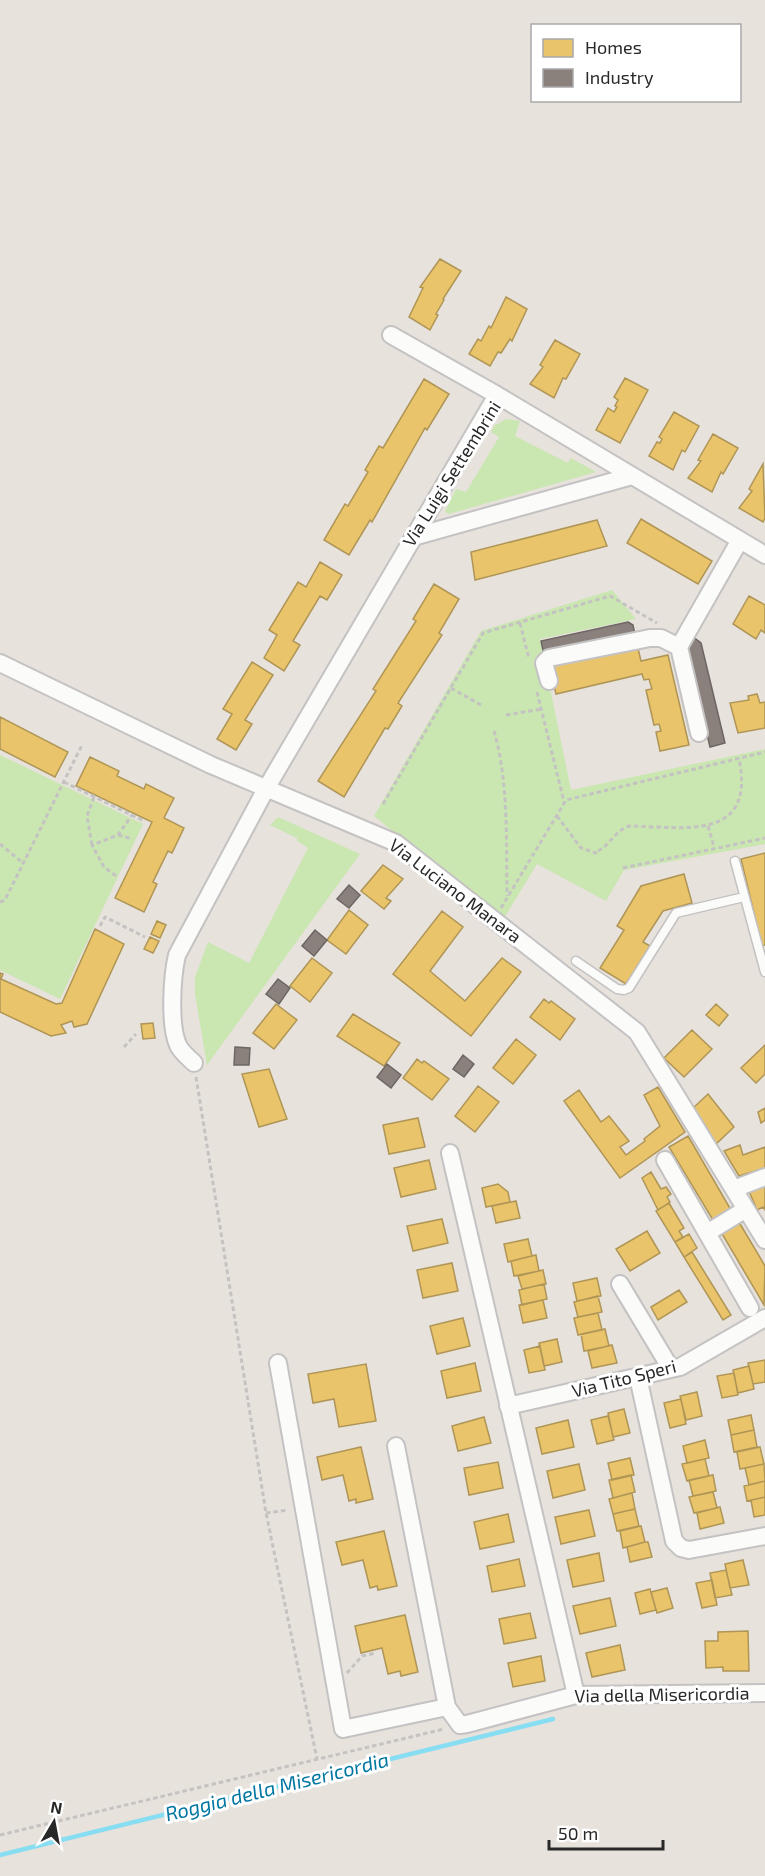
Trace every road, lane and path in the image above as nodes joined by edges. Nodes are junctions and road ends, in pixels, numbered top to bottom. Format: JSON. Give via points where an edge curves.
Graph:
{"nodes":[{"id":1,"x":391,"y":335,"type":"dead end"},
{"id":2,"x":497,"y":395,"type":"junction"},
{"id":3,"x":632,"y":476,"type":"junction"},
{"id":4,"x":413,"y":537,"type":"junction"},
{"id":5,"x":740,"y":540,"type":"junction"},
{"id":6,"x":765,"y":555,"type":"edge"},
{"id":7,"x":520,"y":623,"type":"junction"},
{"id":8,"x":681,"y":642,"type":"junction"},
{"id":9,"x":0,"y":663,"type":"edge"},
{"id":10,"x":530,"y":666,"type":"dead end"},
{"id":11,"x":542,"y":684,"type":"joint"},
{"id":12,"x":450,"y":688,"type":"junction"},
{"id":13,"x":481,"y":705,"type":"dead end"},
{"id":14,"x":541,"y":709,"type":"junction"},
{"id":15,"x":507,"y":716,"type":"dead end"},
{"id":16,"x":494,"y":731,"type":"dead end"},
{"id":17,"x":699,"y":733,"type":"dead end"},
{"id":18,"x":82,"y":746,"type":"dead end"},
{"id":19,"x":765,"y":752,"type":"edge"},
{"id":20,"x":739,"y":759,"type":"junction"},
{"id":21,"x":64,"y":782,"type":"junction"},
{"id":22,"x":267,"y":787,"type":"junction"},
{"id":23,"x":94,"y":797,"type":"junction"},
{"id":24,"x":565,"y":802,"type":"junction"},
{"id":25,"x":383,"y":804,"type":"dead end"},
{"id":26,"x":132,"y":815,"type":"junction"},
{"id":27,"x":556,"y":816,"type":"junction"},
{"id":28,"x":144,"y":821,"type":"dead end"},
{"id":29,"x":708,"y":826,"type":"junction"},
{"id":30,"x":118,"y":835,"type":"junction"},
{"id":31,"x":765,"y":838,"type":"edge"},
{"id":32,"x":133,"y":839,"type":"dead end"},
{"id":33,"x":0,"y":844,"type":"edge"},
{"id":34,"x":92,"y":845,"type":"junction"},
{"id":35,"x":714,"y":847,"type":"junction"},
{"id":36,"x":735,"y":861,"type":"dead end"},
{"id":37,"x":23,"y":863,"type":"junction"},
{"id":38,"x":623,"y":868,"type":"dead end"},
{"id":39,"x":116,"y":876,"type":"dead end"},
{"id":40,"x":507,"y":897,"type":"junction"},
{"id":41,"x":744,"y":897,"type":"junction"},
{"id":42,"x":0,"y":902,"type":"edge"},
{"id":43,"x":494,"y":920,"type":"junction"},
{"id":44,"x":100,"y":926,"type":"dead end"},
{"id":45,"x":145,"y":937,"type":"dead end"},
{"id":46,"x":576,"y":961,"type":"dead end"},
{"id":47,"x":765,"y":972,"type":"edge"},
{"id":48,"x":136,"y":1034,"type":"dead end"},
{"id":49,"x":124,"y":1047,"type":"dead end"},
{"id":50,"x":194,"y":1063,"type":"joint"},
{"id":51,"x":450,"y":1152,"type":"dead end"},
{"id":52,"x":665,"y":1160,"type":"dead end"},
{"id":53,"x":765,"y":1177,"type":"edge"},
{"id":54,"x":734,"y":1189,"type":"junction"},
{"id":55,"x":746,"y":1209,"type":"junction"},
{"id":56,"x":707,"y":1233,"type":"junction"},
{"id":57,"x":765,"y":1240,"type":"edge"},
{"id":58,"x":620,"y":1284,"type":"dead end"},
{"id":59,"x":750,"y":1308,"type":"dead end"},
{"id":60,"x":765,"y":1318,"type":"edge"},
{"id":61,"x":278,"y":1363,"type":"dead end"},
{"id":62,"x":670,"y":1369,"type":"junction"},
{"id":63,"x":638,"y":1377,"type":"junction"},
{"id":64,"x":508,"y":1406,"type":"junction"},
{"id":65,"x":396,"y":1446,"type":"dead end"},
{"id":66,"x":303,"y":1508,"type":"junction"},
{"id":67,"x":266,"y":1513,"type":"junction"},
{"id":68,"x":765,"y":1536,"type":"edge"},
{"id":69,"x":376,"y":1653,"type":"dead end"},
{"id":70,"x":333,"y":1677,"type":"junction"},
{"id":71,"x":765,"y":1693,"type":"edge"},
{"id":72,"x":576,"y":1695,"type":"junction"},
{"id":73,"x":447,"y":1707,"type":"junction"},
{"id":74,"x":460,"y":1725,"type":"junction"},
{"id":75,"x":317,"y":1759,"type":"junction"},
{"id":76,"x":0,"y":1835,"type":"edge"}],
"edges":[{"from":1,"to":2,"type":"street"},
{"from":2,"to":3,"type":"street","name":"Via Luigi Settembrini"},
{"from":2,"to":4,"type":"street","name":"Via Luigi Settembrini"},
{"from":3,"to":4,"type":"street"},
{"from":3,"to":5,"type":"street","name":"Via Luigi Settembrini"},
{"from":4,"to":22,"type":"street","name":"Via Luigi Settembrini"},
{"from":5,"to":6,"type":"street","name":"Via Luigi Settembrini"},
{"from":5,"to":8,"type":"street"},
{"from":7,"to":8,"type":"path","via":[[610,596]]},
{"from":7,"to":10,"type":"path"},
{"from":7,"to":12,"type":"path","via":[[483,633]]},
{"from":8,"to":11,"type":"street","via":[[650,638],[549,658],[544,663]]},
{"from":8,"to":17,"type":"street"},
{"from":9,"to":22,"type":"street","name":"Via Luciano Manara","via":[[200,760]]},
{"from":11,"to":14,"type":"path"},
{"from":12,"to":13,"type":"path"},
{"from":12,"to":25,"type":"path"},
{"from":14,"to":15,"type":"path"},
{"from":14,"to":24,"type":"path"},
{"from":16,"to":40,"type":"path","via":[[500,750],[505,811]]},
{"from":18,"to":21,"type":"path"},
{"from":19,"to":20,"type":"path"},
{"from":20,"to":24,"type":"path"},
{"from":20,"to":29,"type":"path","via":[[742,782],[738,802],[732,813]]},
{"from":21,"to":23,"type":"path"},
{"from":21,"to":37,"type":"path"},
{"from":22,"to":43,"type":"street","name":"Via Luciano Manara","via":[[396,843]]},
{"from":22,"to":50,"type":"street","name":"Via Luigi Settembrini","via":[[177,955],[172,985],[174,1027],[178,1046]]},
{"from":23,"to":26,"type":"path"},
{"from":23,"to":34,"type":"path","via":[[87,816]]},
{"from":24,"to":27,"type":"path"},
{"from":26,"to":28,"type":"path"},
{"from":26,"to":30,"type":"path"},
{"from":27,"to":29,"type":"path","via":[[582,848],[598,852],[629,826]]},
{"from":27,"to":40,"type":"path"},
{"from":29,"to":35,"type":"path"},
{"from":30,"to":32,"type":"path"},
{"from":30,"to":34,"type":"path"},
{"from":31,"to":35,"type":"path"},
{"from":33,"to":37,"type":"path"},
{"from":34,"to":39,"type":"path","via":[[104,867]]},
{"from":35,"to":38,"type":"path"},
{"from":36,"to":41,"type":"lane"},
{"from":37,"to":42,"type":"path","via":[[5,900]]},
{"from":40,"to":43,"type":"path"},
{"from":41,"to":46,"type":"lane","via":[[676,914],[624,990]]},
{"from":41,"to":47,"type":"lane"},
{"from":43,"to":54,"type":"street","name":"Via Luciano Manara","via":[[637,1032]]},
{"from":44,"to":45,"type":"path","via":[[105,917]]},
{"from":48,"to":49,"type":"path"},
{"from":50,"to":67,"type":"path"},
{"from":51,"to":64,"type":"street"},
{"from":52,"to":56,"type":"street"},
{"from":53,"to":54,"type":"street"},
{"from":54,"to":55,"type":"street","name":"Via Luciano Manara"},
{"from":55,"to":56,"type":"street"},
{"from":55,"to":57,"type":"street","name":"Via Luciano Manara"},
{"from":56,"to":59,"type":"street"},
{"from":58,"to":62,"type":"street"},
{"from":60,"to":62,"type":"street","name":"Via Tito Speri"},
{"from":61,"to":66,"type":"street"},
{"from":62,"to":63,"type":"street","name":"Via Tito Speri"},
{"from":63,"to":64,"type":"street","name":"Via Tito Speri"},
{"from":63,"to":68,"type":"street","via":[[674,1541],[689,1550]]},
{"from":64,"to":72,"type":"street"},
{"from":65,"to":73,"type":"street"},
{"from":66,"to":67,"type":"path"},
{"from":66,"to":70,"type":"street"},
{"from":67,"to":75,"type":"path"},
{"from":69,"to":70,"type":"path","via":[[362,1656],[346,1674]]},
{"from":70,"to":73,"type":"street","via":[[343,1729]]},
{"from":71,"to":72,"type":"street","name":"Via della Misericordia"},
{"from":72,"to":74,"type":"street","name":"Via della Misericordia"},
{"from":73,"to":74,"type":"street"},
{"from":74,"to":75,"type":"path"},
{"from":75,"to":76,"type":"path"}]}
